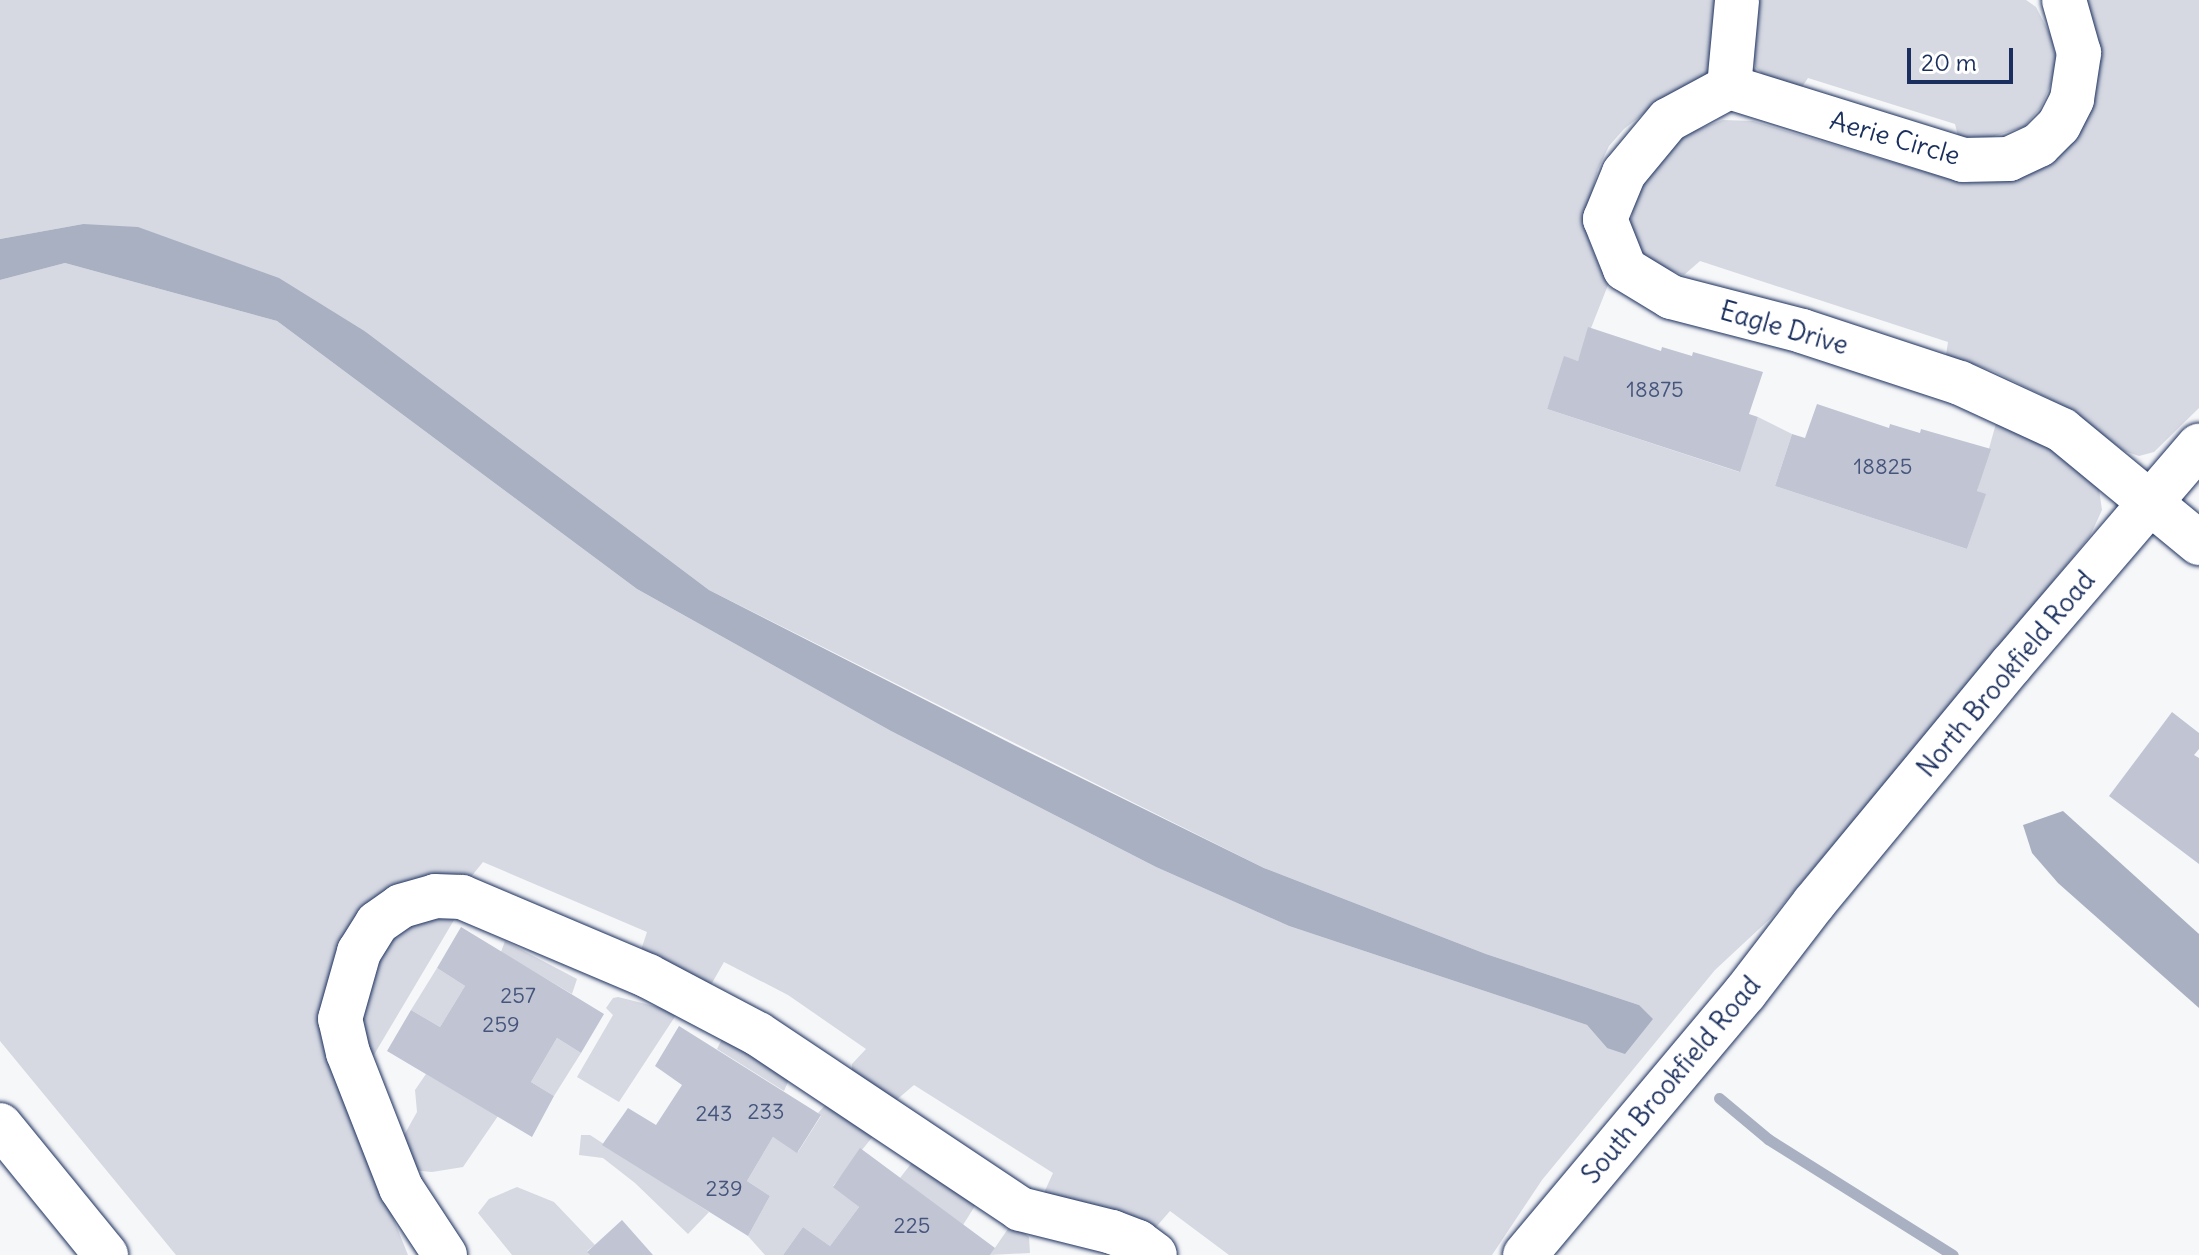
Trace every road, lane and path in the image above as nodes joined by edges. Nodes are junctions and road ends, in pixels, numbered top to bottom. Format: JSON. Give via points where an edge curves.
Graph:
{"nodes":[{"id":1,"x":1737,"y":0,"type":"edge"},
{"id":2,"x":2064,"y":0,"type":"edge"},
{"id":3,"x":1729,"y":87,"type":"junction"},
{"id":4,"x":2199,"y":446,"type":"edge"},
{"id":5,"x":2150,"y":504,"type":"junction"},
{"id":6,"x":2199,"y":543,"type":"edge"},
{"id":7,"x":1814,"y":903,"type":"joint"},
{"id":8,"x":0,"y":1125,"type":"edge"},
{"id":9,"x":106,"y":1255,"type":"edge"},
{"id":10,"x":445,"y":1255,"type":"edge"},
{"id":11,"x":1155,"y":1255,"type":"edge"},
{"id":12,"x":1525,"y":1255,"type":"edge"}],
"edges":[{"from":1,"to":3,"type":"main road"},
{"from":2,"to":3,"type":"main road","name":"Aerie Circle","via":[[2079,53],[2072,99],[2059,125],[2039,145],[2009,159],[1963,160]]},
{"from":3,"to":5,"type":"main road","name":"Eagle Drive","via":[[1668,120],[1624,173],[1605,219],[1625,269],[1671,297],[1802,331],[1960,383],[2062,430]]},
{"from":4,"to":5,"type":"main road","name":"North Brookfield Road"},
{"from":5,"to":6,"type":"main road","name":"Eagle Drive"},
{"from":5,"to":7,"type":"main road","name":"North Brookfield Road"},
{"from":7,"to":12,"type":"main road","name":"South Brookfield Road"},
{"from":8,"to":9,"type":"main road"},
{"from":10,"to":11,"type":"main road","via":[[401,1188],[348,1053],[340,1019],[359,952],[377,923],[401,906],[435,896],[462,897],[648,976],[758,1034],[1020,1209],[1112,1232]]}]}
